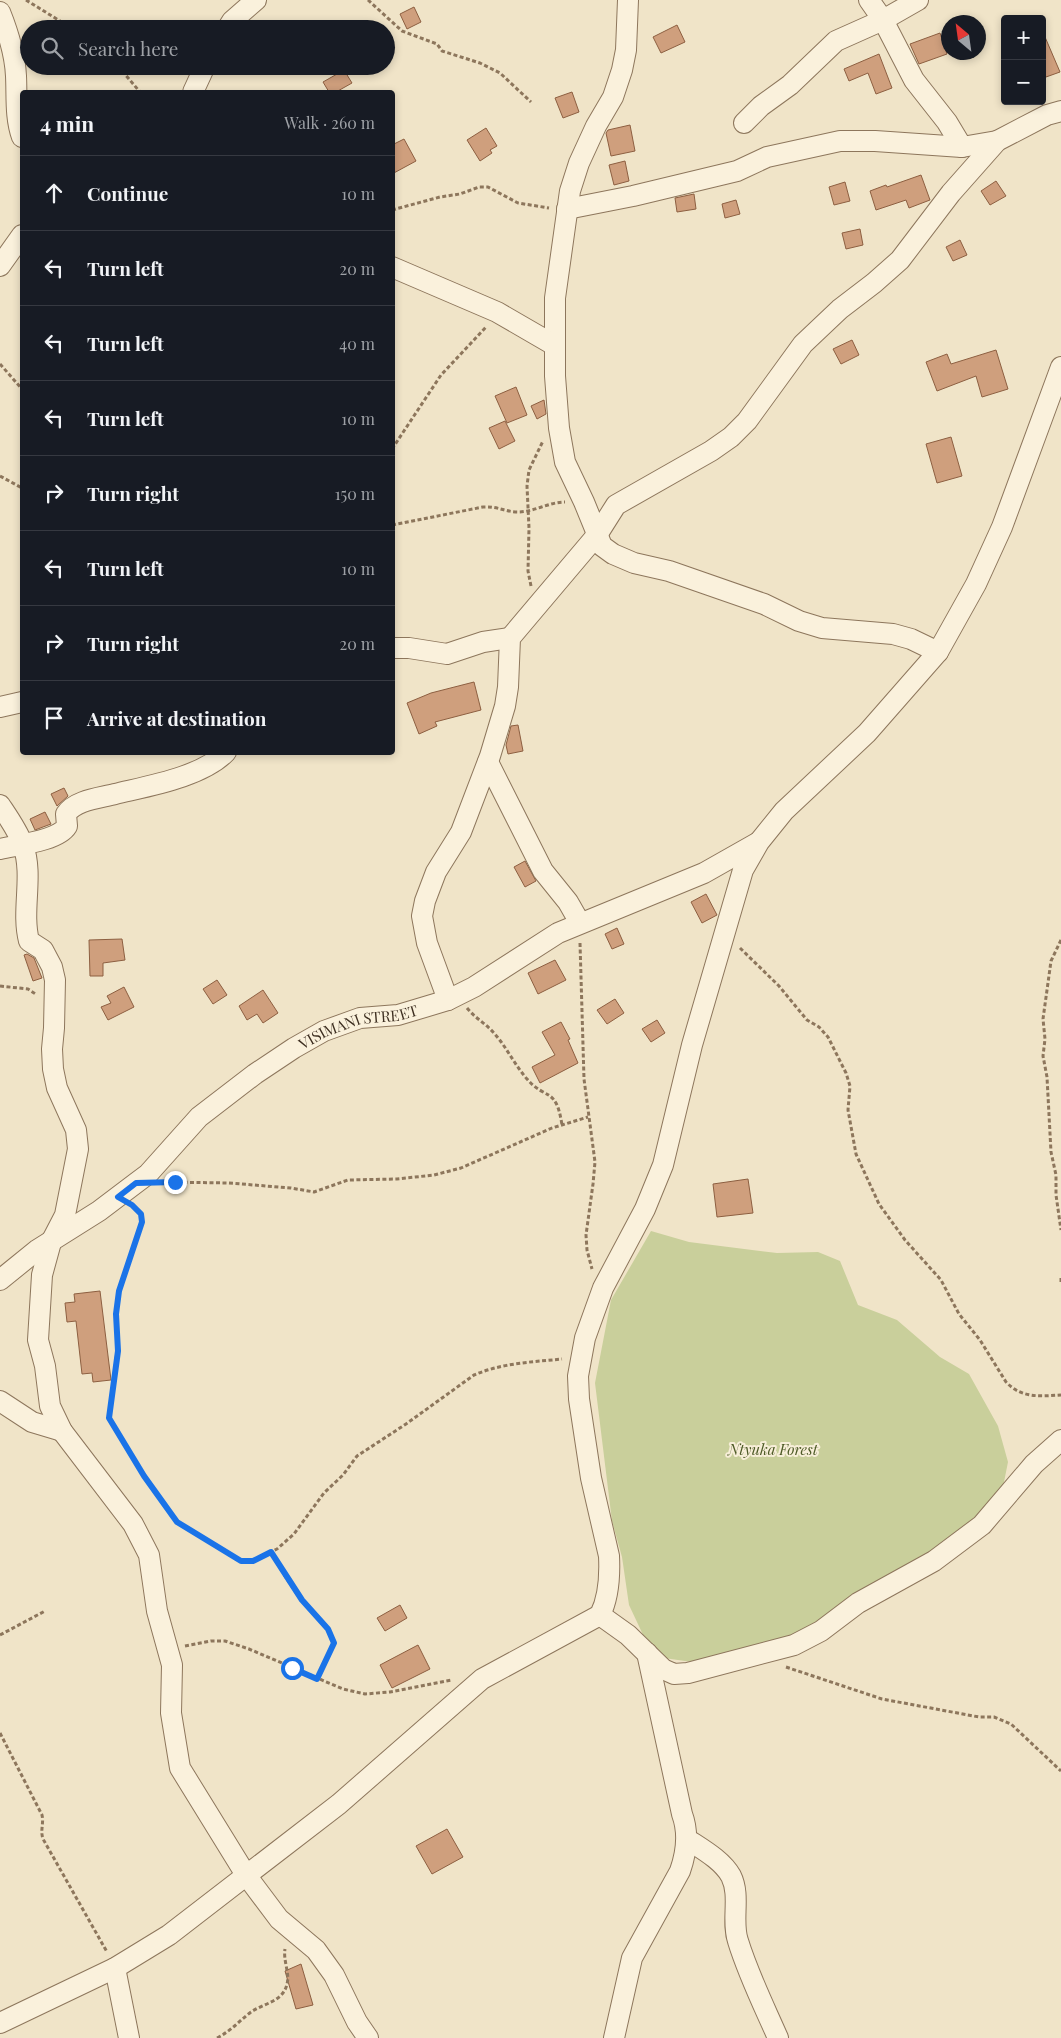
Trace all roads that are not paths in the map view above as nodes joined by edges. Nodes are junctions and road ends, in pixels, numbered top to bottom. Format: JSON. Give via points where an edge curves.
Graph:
{"nodes":[{"id":1,"x":256,"y":0,"type":"edge"},
{"id":2,"x":628,"y":0,"type":"edge"},
{"id":3,"x":869,"y":0,"type":"edge"},
{"id":4,"x":918,"y":0,"type":"edge"},
{"id":5,"x":0,"y":12,"type":"edge"},
{"id":6,"x":233,"y":20,"type":"edge"},
{"id":7,"x":883,"y":20,"type":"junction"},
{"id":8,"x":201,"y":75,"type":"edge"},
{"id":9,"x":194,"y":90,"type":"edge"},
{"id":10,"x":1061,"y":111,"type":"edge"},
{"id":11,"x":744,"y":124,"type":"dead end"},
{"id":12,"x":20,"y":127,"type":"edge"},
{"id":13,"x":997,"y":141,"type":"junction"},
{"id":14,"x":962,"y":147,"type":"junction"},
{"id":15,"x":567,"y":209,"type":"junction"},
{"id":16,"x":20,"y":238,"type":"edge"},
{"id":17,"x":0,"y":266,"type":"edge"},
{"id":18,"x":395,"y":268,"type":"edge"},
{"id":19,"x":554,"y":346,"type":"junction"},
{"id":20,"x":1061,"y":367,"type":"edge"},
{"id":21,"x":598,"y":535,"type":"junction"},
{"id":22,"x":510,"y":638,"type":"junction"},
{"id":23,"x":395,"y":648,"type":"edge"},
{"id":24,"x":938,"y":652,"type":"junction"},
{"id":25,"x":20,"y":702,"type":"edge"},
{"id":26,"x":0,"y":707,"type":"edge"},
{"id":27,"x":222,"y":755,"type":"edge"},
{"id":28,"x":488,"y":762,"type":"junction"},
{"id":29,"x":0,"y":805,"type":"edge"},
{"id":30,"x":759,"y":842,"type":"junction"},
{"id":31,"x":23,"y":844,"type":"junction"},
{"id":32,"x":0,"y":849,"type":"edge"},
{"id":33,"x":580,"y":923,"type":"junction"},
{"id":34,"x":453,"y":997,"type":"junction"},
{"id":35,"x":51,"y":1242,"type":"junction"},
{"id":36,"x":0,"y":1280,"type":"edge"},
{"id":37,"x":0,"y":1401,"type":"edge"},
{"id":38,"x":62,"y":1431,"type":"junction"},
{"id":39,"x":1061,"y":1440,"type":"edge"},
{"id":40,"x":600,"y":1615,"type":"junction"},
{"id":41,"x":647,"y":1653,"type":"junction"},
{"id":42,"x":687,"y":1839,"type":"junction"},
{"id":43,"x":246,"y":1875,"type":"junction"},
{"id":44,"x":115,"y":1968,"type":"junction"},
{"id":45,"x":0,"y":2023,"type":"edge"},
{"id":46,"x":129,"y":2038,"type":"edge"},
{"id":47,"x":368,"y":2038,"type":"edge"},
{"id":48,"x":614,"y":2038,"type":"edge"},
{"id":49,"x":778,"y":2038,"type":"edge"}],
"edges":[{"from":1,"to":6,"type":"street"},
{"from":2,"to":15,"type":"street","via":[[622,70],[613,97],[578,163]]},
{"from":3,"to":7,"type":"street"},
{"from":4,"to":7,"type":"street"},
{"from":5,"to":12,"type":"street","via":[[14,58]]},
{"from":7,"to":11,"type":"street","via":[[836,41],[790,85],[760,106]]},
{"from":7,"to":14,"type":"street","via":[[914,80]]},
{"from":8,"to":9,"type":"street"},
{"from":10,"to":13,"type":"street"},
{"from":13,"to":14,"type":"street"},
{"from":13,"to":21,"type":"street","via":[[900,260],[803,344],[747,421],[711,451],[621,501]]},
{"from":14,"to":15,"type":"street","via":[[840,141],[767,157],[737,171]]},
{"from":15,"to":19,"type":"street","via":[[555,298]]},
{"from":16,"to":17,"type":"street"},
{"from":18,"to":19,"type":"street","via":[[497,312]]},
{"from":19,"to":21,"type":"street","via":[[559,428],[566,462]]},
{"from":20,"to":24,"type":"street","via":[[1002,527],[976,584]]},
{"from":21,"to":22,"type":"street"},
{"from":21,"to":24,"type":"street","via":[[602,546],[634,564],[669,571],[822,628],[893,634]]},
{"from":22,"to":23,"type":"street","via":[[483,642],[447,654]]},
{"from":22,"to":28,"type":"street","via":[[505,706]]},
{"from":24,"to":30,"type":"street","via":[[867,733],[784,812]]},
{"from":25,"to":26,"type":"street"},
{"from":27,"to":31,"type":"street","via":[[208,766],[178,777],[98,797],[73,807],[66,814],[66,826],[61,833]]},
{"from":28,"to":33,"type":"street","via":[[543,872],[568,902]]},
{"from":28,"to":34,"type":"street","via":[[461,832],[436,872],[422,916],[427,943]]},
{"from":29,"to":31,"type":"street"},
{"from":30,"to":33,"type":"street","name":"VISIMANI STREET","via":[[704,874]]},
{"from":30,"to":40,"type":"street","via":[[743,870],[692,1045],[663,1165],[645,1209],[603,1288],[585,1338],[578,1376],[583,1437],[610,1572],[605,1605]]},
{"from":31,"to":32,"type":"street"},
{"from":31,"to":35,"type":"street","via":[[27,867],[26,931],[29,941],[43,950],[52,967],[55,980],[53,1069],[57,1088],[76,1130],[78,1149],[65,1215]]},
{"from":33,"to":34,"type":"street","name":"VISIMANI STREET","via":[[531,948],[474,987]]},
{"from":34,"to":35,"type":"street","name":"VISIMANI STREET","via":[[398,1015],[360,1018],[324,1031],[294,1048],[199,1117],[148,1174]]},
{"from":35,"to":36,"type":"street","name":"VISIMANI STREET","via":[[21,1261]]},
{"from":35,"to":38,"type":"street","via":[[42,1275],[38,1340],[50,1406]]},
{"from":37,"to":38,"type":"street","via":[[32,1422]]},
{"from":38,"to":43,"type":"street","via":[[122,1508],[147,1549],[152,1563],[157,1611],[172,1666],[171,1719],[180,1768]]},
{"from":39,"to":41,"type":"street","via":[[1034,1464],[982,1525],[956,1546],[794,1645],[674,1674],[663,1669]]},
{"from":40,"to":41,"type":"street"},
{"from":40,"to":43,"type":"street","via":[[482,1679],[339,1804]]},
{"from":41,"to":42,"type":"street"},
{"from":42,"to":48,"type":"street","via":[[680,1870],[632,1958]]},
{"from":42,"to":49,"type":"street","via":[[713,1857],[732,1879],[737,1941]]},
{"from":43,"to":44,"type":"street","via":[[169,1935]]},
{"from":43,"to":47,"type":"street","via":[[279,1919],[316,1950],[326,1963]]},
{"from":44,"to":45,"type":"street"},
{"from":44,"to":46,"type":"street"}]}
